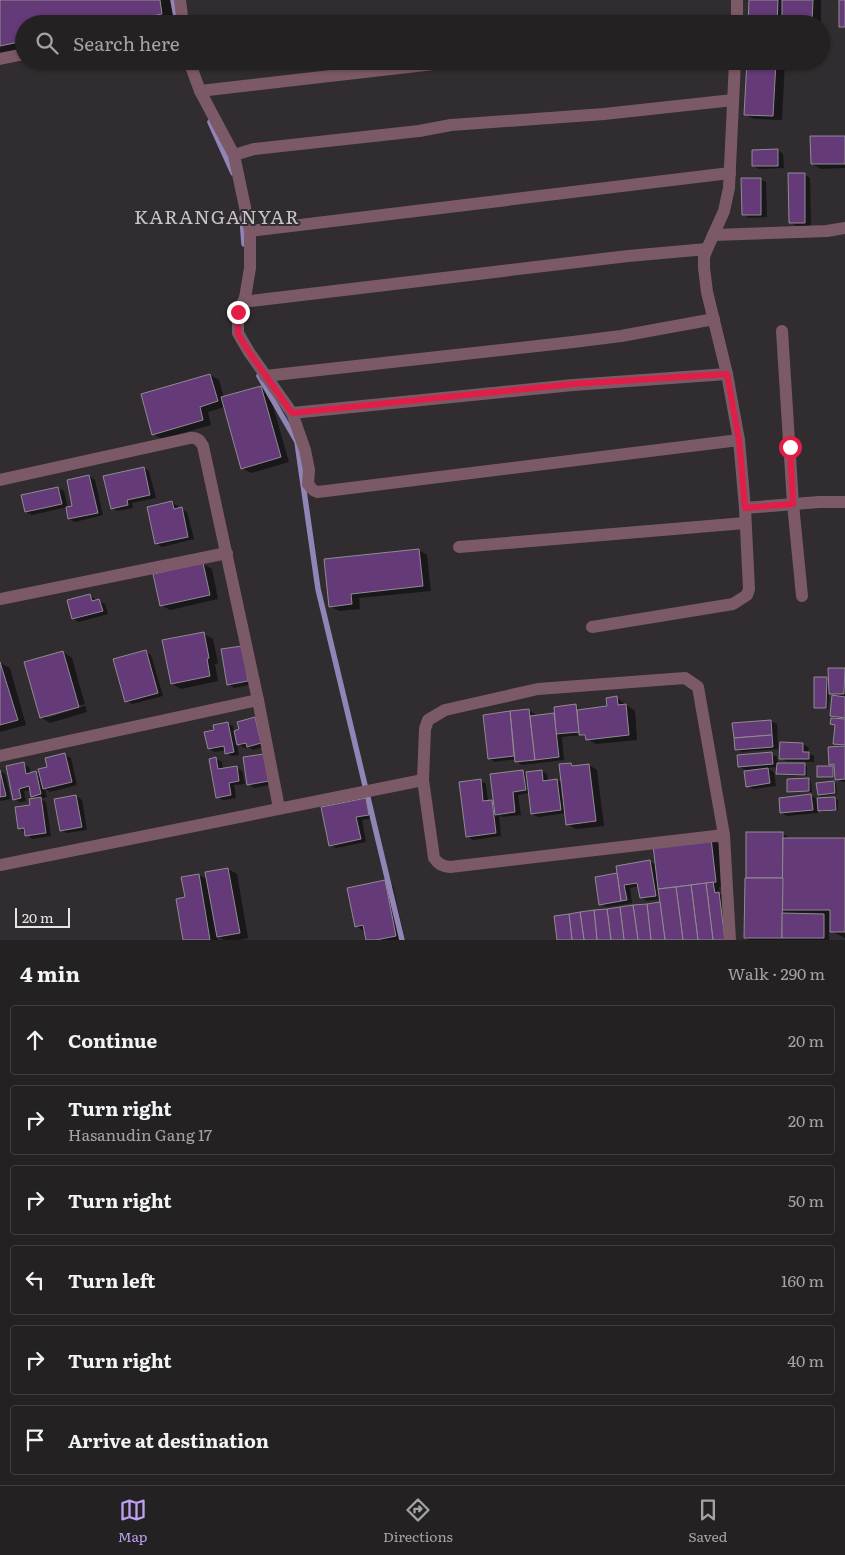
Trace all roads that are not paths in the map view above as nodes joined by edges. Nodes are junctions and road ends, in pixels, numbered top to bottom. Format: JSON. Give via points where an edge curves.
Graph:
{"nodes":[{"id":1,"x":180,"y":0,"type":"edge"},
{"id":2,"x":737,"y":0,"type":"edge"},
{"id":3,"x":182,"y":15,"type":"edge"},
{"id":4,"x":737,"y":15,"type":"edge"},
{"id":5,"x":15,"y":56,"type":"edge"},
{"id":6,"x":0,"y":59,"type":"edge"},
{"id":7,"x":192,"y":70,"type":"edge"},
{"id":8,"x":385,"y":70,"type":"edge"},
{"id":9,"x":735,"y":70,"type":"edge"},
{"id":10,"x":200,"y":92,"type":"junction"},
{"id":11,"x":733,"y":100,"type":"junction"},
{"id":12,"x":234,"y":154,"type":"junction"},
{"id":13,"x":730,"y":173,"type":"junction"},
{"id":14,"x":845,"y":228,"type":"edge"},
{"id":15,"x":250,"y":231,"type":"junction"},
{"id":16,"x":713,"y":235,"type":"junction"},
{"id":17,"x":707,"y":249,"type":"junction"},
{"id":18,"x":245,"y":298,"type":"junction"},
{"id":19,"x":714,"y":319,"type":"junction"},
{"id":20,"x":782,"y":331,"type":"dead end"},
{"id":21,"x":727,"y":374,"type":"junction"},
{"id":22,"x":266,"y":376,"type":"junction"},
{"id":23,"x":292,"y":413,"type":"junction"},
{"id":24,"x":739,"y":440,"type":"junction"},
{"id":25,"x":0,"y":480,"type":"edge"},
{"id":26,"x":845,"y":502,"type":"edge"},
{"id":27,"x":793,"y":504,"type":"junction"},
{"id":28,"x":745,"y":508,"type":"junction"},
{"id":29,"x":745,"y":523,"type":"junction"},
{"id":30,"x":459,"y":548,"type":"dead end"},
{"id":31,"x":227,"y":553,"type":"junction"},
{"id":32,"x":802,"y":596,"type":"dead end"},
{"id":33,"x":0,"y":599,"type":"edge"},
{"id":34,"x":592,"y":627,"type":"dead end"},
{"id":35,"x":258,"y":700,"type":"junction"},
{"id":36,"x":0,"y":756,"type":"edge"},
{"id":37,"x":423,"y":780,"type":"junction"},
{"id":38,"x":279,"y":808,"type":"junction"},
{"id":39,"x":724,"y":835,"type":"junction"},
{"id":40,"x":0,"y":865,"type":"edge"},
{"id":41,"x":730,"y":940,"type":"edge"}],
"edges":[{"from":1,"to":3,"type":"street"},
{"from":2,"to":4,"type":"street"},
{"from":5,"to":6,"type":"street"},
{"from":7,"to":10,"type":"street"},
{"from":8,"to":10,"type":"street"},
{"from":9,"to":11,"type":"street"},
{"from":10,"to":12,"type":"street"},
{"from":11,"to":12,"type":"street","via":[[604,114],[452,125]]},
{"from":11,"to":13,"type":"street"},
{"from":12,"to":15,"type":"street"},
{"from":13,"to":15,"type":"street"},
{"from":13,"to":16,"type":"street","via":[[724,211]]},
{"from":14,"to":16,"type":"street"},
{"from":15,"to":18,"type":"street","via":[[250,268]]},
{"from":16,"to":17,"type":"street"},
{"from":17,"to":18,"type":"street","via":[[251,300]]},
{"from":17,"to":19,"type":"street","via":[[704,273]]},
{"from":18,"to":22,"type":"street","via":[[238,312],[238,334]]},
{"from":19,"to":21,"type":"street"},
{"from":19,"to":22,"type":"street","via":[[621,336]]},
{"from":20,"to":27,"type":"street"},
{"from":21,"to":23,"type":"street","via":[[573,384]]},
{"from":21,"to":24,"type":"street"},
{"from":22,"to":23,"type":"street"},
{"from":23,"to":24,"type":"street","via":[[305,450],[308,484],[317,492]]},
{"from":24,"to":28,"type":"street"},
{"from":25,"to":31,"type":"street","via":[[190,438],[198,439],[203,446]]},
{"from":26,"to":27,"type":"street"},
{"from":27,"to":28,"type":"street"},
{"from":27,"to":32,"type":"street"},
{"from":28,"to":29,"type":"street"},
{"from":29,"to":30,"type":"street"},
{"from":29,"to":34,"type":"street","via":[[750,589],[741,600],[733,604]]},
{"from":31,"to":33,"type":"street"},
{"from":31,"to":35,"type":"street"},
{"from":35,"to":36,"type":"street"},
{"from":35,"to":38,"type":"street"},
{"from":37,"to":38,"type":"street"},
{"from":37,"to":39,"type":"street","via":[[434,858],[444,866]]},
{"from":37,"to":39,"type":"street","via":[[425,729],[428,720],[445,710],[538,689],[686,678],[698,687]]},
{"from":38,"to":40,"type":"street"},
{"from":39,"to":41,"type":"street"}]}
